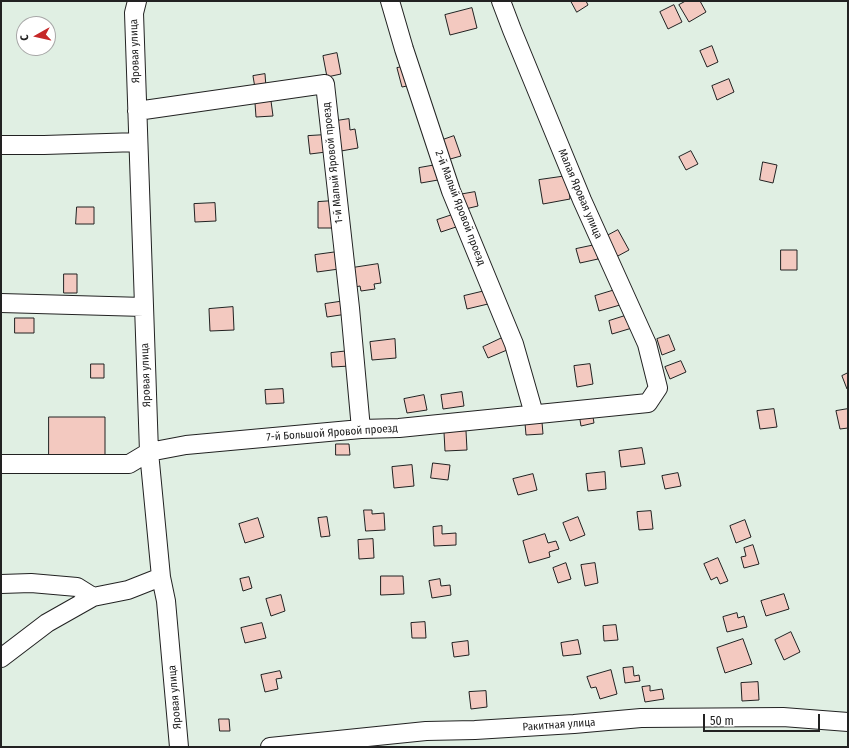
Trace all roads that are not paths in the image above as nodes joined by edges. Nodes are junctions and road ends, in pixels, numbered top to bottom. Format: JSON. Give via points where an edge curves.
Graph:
{"nodes":[{"id":1,"x":137,"y":1,"type":"edge"},
{"id":2,"x":390,"y":1,"type":"edge"},
{"id":3,"x":501,"y":1,"type":"edge"},
{"id":4,"x":137,"y":111,"type":"junction"},
{"id":5,"x":138,"y":142,"type":"junction"},
{"id":6,"x":1,"y":145,"type":"edge"},
{"id":7,"x":1,"y":302,"type":"edge"},
{"id":8,"x":144,"y":308,"type":"junction"},
{"id":9,"x":658,"y":388,"type":"joint"},
{"id":10,"x":534,"y":414,"type":"junction"},
{"id":11,"x":361,"y":429,"type":"junction"},
{"id":12,"x":149,"y":452,"type":"junction"},
{"id":13,"x":1,"y":464,"type":"edge"},
{"id":14,"x":161,"y":577,"type":"junction"},
{"id":15,"x":1,"y":584,"type":"edge"},
{"id":16,"x":94,"y":597,"type":"junction"},
{"id":17,"x":1,"y":658,"type":"edge"},
{"id":18,"x":848,"y":722,"type":"edge"},
{"id":19,"x":179,"y":747,"type":"edge"},
{"id":20,"x":270,"y":747,"type":"edge"}],
"edges":[{"from":1,"to":4,"type":"street","name":"Яровая улица","via":[[134,13]]},
{"from":2,"to":10,"type":"street","name":"2-й Малый Яровой проезд","via":[[451,191],[514,344]]},
{"from":3,"to":9,"type":"street","name":"Малая Яровая улица","via":[[582,200],[647,344]]},
{"from":4,"to":5,"type":"street","name":"Яровая улица"},
{"from":4,"to":11,"type":"street","name":"1-й Малый Яровой проезд","via":[[325,84]]},
{"from":5,"to":6,"type":"street"},
{"from":5,"to":8,"type":"street","name":"Яровая улица"},
{"from":7,"to":8,"type":"street"},
{"from":8,"to":12,"type":"street","name":"Яровая улица"},
{"from":9,"to":10,"type":"street","name":"7-й Большой Яровой проезд","via":[[648,403]]},
{"from":10,"to":11,"type":"street","name":"7-й Большой Яровой проезд","via":[[399,428]]},
{"from":11,"to":12,"type":"street","name":"7-й Большой Яровой проезд","via":[[186,445]]},
{"from":12,"to":13,"type":"street","name":"7-й Большой Яровой проезд","via":[[129,464]]},
{"from":12,"to":14,"type":"street","name":"Яровая улица"},
{"from":14,"to":16,"type":"street","via":[[128,590]]},
{"from":14,"to":19,"type":"street","name":"Яровая улица","via":[[166,601]]},
{"from":15,"to":16,"type":"street","via":[[77,586]]},
{"from":16,"to":17,"type":"street","via":[[47,623]]},
{"from":18,"to":20,"type":"street","name":"Ракитная улица","via":[[783,717],[641,718],[475,730],[426,730]]}]}
